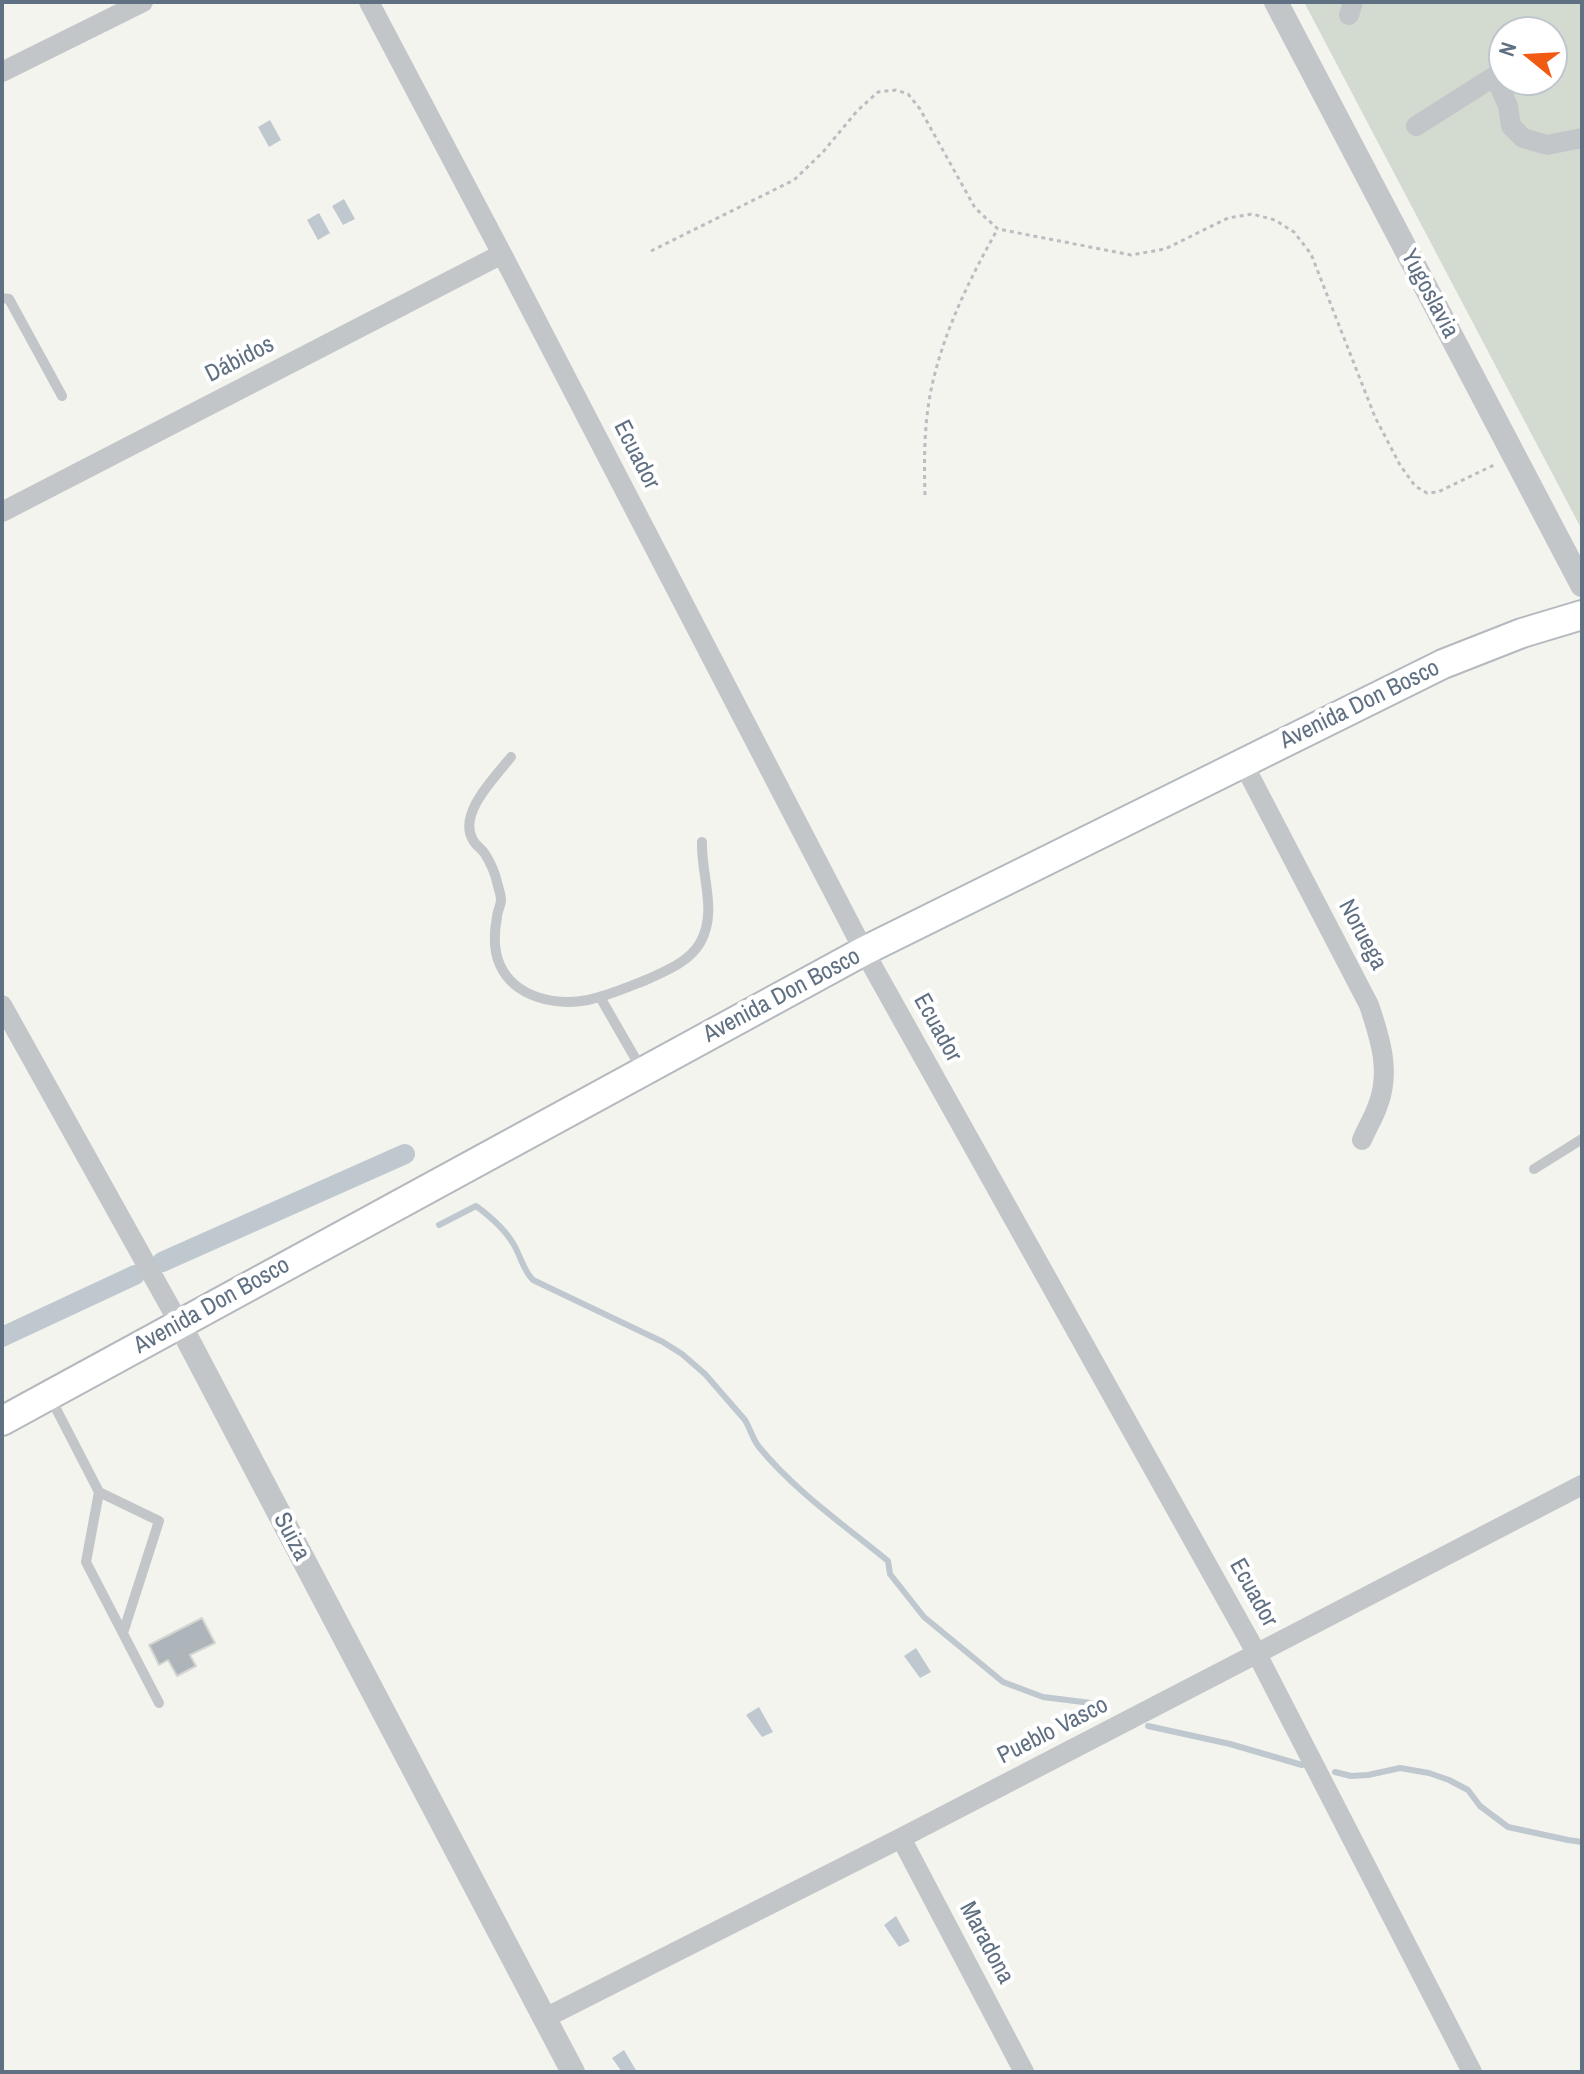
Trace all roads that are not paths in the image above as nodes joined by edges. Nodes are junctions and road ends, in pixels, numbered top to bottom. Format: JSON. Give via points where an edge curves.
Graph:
{"nodes":[{"id":1,"x":143,"y":2,"type":"edge"},
{"id":2,"x":369,"y":2,"type":"edge"},
{"id":3,"x":1276,"y":2,"type":"edge"},
{"id":4,"x":2,"y":72,"type":"edge"},
{"id":5,"x":1416,"y":126,"type":"dead end"},
{"id":6,"x":1582,"y":138,"type":"edge"},
{"id":7,"x":502,"y":254,"type":"junction"},
{"id":8,"x":2,"y":298,"type":"edge"},
{"id":9,"x":62,"y":396,"type":"dead end"},
{"id":10,"x":2,"y":512,"type":"edge"},
{"id":11,"x":1582,"y":585,"type":"edge"},
{"id":12,"x":1582,"y":615,"type":"edge"},
{"id":13,"x":511,"y":757,"type":"dead end"},
{"id":14,"x":1243,"y":763,"type":"junction"},
{"id":15,"x":702,"y":842,"type":"dead end"},
{"id":16,"x":864,"y":951,"type":"junction"},
{"id":17,"x":600,"y":997,"type":"junction"},
{"id":18,"x":2,"y":1005,"type":"edge"},
{"id":19,"x":643,"y":1072,"type":"junction"},
{"id":20,"x":1582,"y":1139,"type":"edge"},
{"id":21,"x":1362,"y":1140,"type":"dead end"},
{"id":22,"x":1534,"y":1169,"type":"dead end"},
{"id":23,"x":179,"y":1323,"type":"junction"},
{"id":24,"x":49,"y":1395,"type":"junction"},
{"id":25,"x":2,"y":1421,"type":"edge"},
{"id":26,"x":1582,"y":1485,"type":"edge"},
{"id":27,"x":99,"y":1492,"type":"junction"},
{"id":28,"x":123,"y":1633,"type":"junction"},
{"id":29,"x":1257,"y":1654,"type":"junction"},
{"id":30,"x":159,"y":1703,"type":"dead end"},
{"id":31,"x":901,"y":1838,"type":"junction"},
{"id":32,"x":545,"y":2018,"type":"junction"},
{"id":33,"x":573,"y":2072,"type":"edge"},
{"id":34,"x":1024,"y":2072,"type":"edge"},
{"id":35,"x":1472,"y":2072,"type":"edge"}],
"edges":[{"from":1,"to":4,"type":"street"},
{"from":2,"to":7,"type":"street","name":"Ecuador"},
{"from":3,"to":11,"type":"street","name":"Yugoslavia"},
{"from":5,"to":6,"type":"street","via":[[1495,76],[1511,126],[1523,138],[1547,145]]},
{"from":7,"to":10,"type":"street","name":"Dábidos"},
{"from":7,"to":16,"type":"street","name":"Ecuador"},
{"from":8,"to":9,"type":"lane","via":[[9,299]]},
{"from":12,"to":14,"type":"main road","name":"Avenida Don Bosco","via":[[1443,664]]},
{"from":13,"to":17,"type":"lane","via":[[475,804],[470,822],[471,838],[496,877],[501,899],[494,943],[500,965],[512,983],[547,1001]]},
{"from":14,"to":16,"type":"main road","name":"Avenida Don Bosco"},
{"from":14,"to":21,"type":"street","name":"Noruega","via":[[1369,1005],[1381,1039],[1385,1065],[1380,1103]]},
{"from":15,"to":17,"type":"lane","via":[[709,922],[700,943],[688,958],[665,971]]},
{"from":16,"to":19,"type":"main road","name":"Avenida Don Bosco"},
{"from":16,"to":29,"type":"street","name":"Ecuador"},
{"from":17,"to":19,"type":"lane"},
{"from":18,"to":23,"type":"street","name":"Suiza"},
{"from":19,"to":23,"type":"main road","name":"Avenida Don Bosco"},
{"from":20,"to":22,"type":"lane"},
{"from":23,"to":24,"type":"main road","name":"Avenida Don Bosco"},
{"from":23,"to":32,"type":"street","name":"Suiza"},
{"from":24,"to":25,"type":"main road","name":"Avenida Don Bosco"},
{"from":24,"to":27,"type":"lane"},
{"from":26,"to":29,"type":"street","name":"Pueblo Vasco"},
{"from":27,"to":28,"type":"lane","via":[[86,1562]]},
{"from":27,"to":28,"type":"lane","via":[[159,1521]]},
{"from":28,"to":30,"type":"lane"},
{"from":29,"to":31,"type":"street","name":"Pueblo Vasco"},
{"from":29,"to":35,"type":"street","name":"Ecuador"},
{"from":31,"to":32,"type":"street","name":"Pueblo Vasco"},
{"from":31,"to":34,"type":"street","name":"Maradona"},
{"from":32,"to":33,"type":"street","name":"Suiza"}]}
